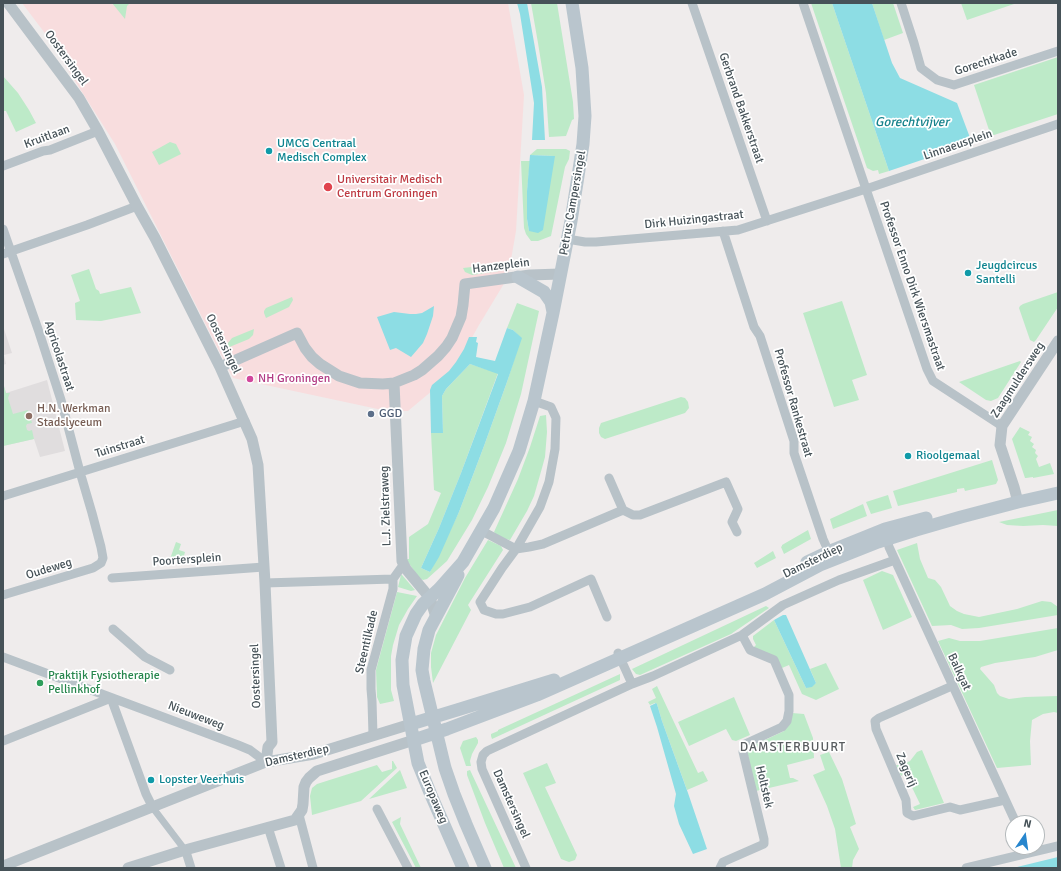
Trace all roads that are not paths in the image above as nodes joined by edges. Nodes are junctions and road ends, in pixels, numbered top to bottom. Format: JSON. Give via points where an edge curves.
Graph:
{"nodes":[{"id":1,"x":8,"y":3,"type":"edge"},
{"id":2,"x":572,"y":3,"type":"edge"},
{"id":3,"x":692,"y":3,"type":"edge"},
{"id":4,"x":803,"y":3,"type":"edge"},
{"id":5,"x":901,"y":3,"type":"edge"},
{"id":6,"x":1058,"y":51,"type":"edge"},
{"id":7,"x":1058,"y":124,"type":"edge"},
{"id":8,"x":98,"y":130,"type":"junction"},
{"id":9,"x":3,"y":166,"type":"edge"},
{"id":10,"x":866,"y":189,"type":"junction"},
{"id":11,"x":137,"y":206,"type":"junction"},
{"id":12,"x":766,"y":221,"type":"junction"},
{"id":13,"x":3,"y":229,"type":"edge"},
{"id":14,"x":723,"y":231,"type":"junction"},
{"id":15,"x":567,"y":239,"type":"junction"},
{"id":16,"x":7,"y":253,"type":"edge"},
{"id":17,"x":560,"y":274,"type":"junction"},
{"id":18,"x":518,"y":277,"type":"junction"},
{"id":19,"x":553,"y":313,"type":"junction"},
{"id":20,"x":1058,"y":341,"type":"edge"},
{"id":21,"x":220,"y":366,"type":"junction"},
{"id":22,"x":394,"y":383,"type":"junction"},
{"id":23,"x":534,"y":401,"type":"junction"},
{"id":24,"x":245,"y":421,"type":"junction"},
{"id":25,"x":1002,"y":426,"type":"junction"},
{"id":26,"x":80,"y":472,"type":"junction"},
{"id":27,"x":609,"y":478,"type":"dead end"},
{"id":28,"x":1058,"y":493,"type":"edge"},
{"id":29,"x":3,"y":496,"type":"edge"},
{"id":30,"x":1018,"y":502,"type":"junction"},
{"id":31,"x":622,"y":510,"type":"junction"},
{"id":32,"x":482,"y":531,"type":"junction"},
{"id":33,"x":737,"y":532,"type":"dead end"},
{"id":34,"x":886,"y":534,"type":"junction"},
{"id":35,"x":516,"y":549,"type":"junction"},
{"id":36,"x":830,"y":556,"type":"junction"},
{"id":37,"x":895,"y":560,"type":"junction"},
{"id":38,"x":463,"y":562,"type":"junction"},
{"id":39,"x":101,"y":563,"type":"joint"},
{"id":40,"x":403,"y":565,"type":"junction"},
{"id":41,"x":264,"y":567,"type":"junction"},
{"id":42,"x":112,"y":578,"type":"dead end"},
{"id":43,"x":393,"y":580,"type":"junction"},
{"id":44,"x":265,"y":583,"type":"junction"},
{"id":45,"x":3,"y":595,"type":"edge"},
{"id":46,"x":430,"y":598,"type":"junction"},
{"id":47,"x":436,"y":617,"type":"junction"},
{"id":48,"x":607,"y":617,"type":"dead end"},
{"id":49,"x":113,"y":629,"type":"dead end"},
{"id":50,"x":742,"y":635,"type":"junction"},
{"id":51,"x":620,"y":656,"type":"junction"},
{"id":52,"x":3,"y":657,"type":"edge"},
{"id":53,"x":170,"y":670,"type":"dead end"},
{"id":54,"x":632,"y":684,"type":"junction"},
{"id":55,"x":952,"y":686,"type":"junction"},
{"id":56,"x":111,"y":698,"type":"junction"},
{"id":57,"x":433,"y":717,"type":"junction"},
{"id":58,"x":411,"y":724,"type":"junction"},
{"id":59,"x":437,"y":732,"type":"junction"},
{"id":60,"x":373,"y":735,"type":"junction"},
{"id":61,"x":414,"y":740,"type":"junction"},
{"id":62,"x":3,"y":741,"type":"edge"},
{"id":63,"x":272,"y":742,"type":"junction"},
{"id":64,"x":282,"y":759,"type":"junction"},
{"id":65,"x":266,"y":762,"type":"junction"},
{"id":66,"x":1005,"y":800,"type":"junction"},
{"id":67,"x":153,"y":808,"type":"junction"},
{"id":68,"x":377,"y":809,"type":"dead end"},
{"id":69,"x":299,"y":815,"type":"junction"},
{"id":70,"x":1012,"y":815,"type":"edge"},
{"id":71,"x":268,"y":827,"type":"junction"},
{"id":72,"x":1058,"y":846,"type":"edge"},
{"id":73,"x":1045,"y":848,"type":"edge"},
{"id":74,"x":185,"y":850,"type":"junction"},
{"id":75,"x":1011,"y":855,"type":"edge"},
{"id":76,"x":3,"y":866,"type":"edge"},
{"id":77,"x":128,"y":868,"type":"edge"},
{"id":78,"x":191,"y":868,"type":"edge"},
{"id":79,"x":281,"y":868,"type":"edge"},
{"id":80,"x":313,"y":868,"type":"edge"},
{"id":81,"x":408,"y":868,"type":"edge"},
{"id":82,"x":463,"y":868,"type":"edge"},
{"id":83,"x":485,"y":868,"type":"edge"},
{"id":84,"x":526,"y":868,"type":"edge"},
{"id":85,"x":720,"y":868,"type":"edge"},
{"id":86,"x":966,"y":868,"type":"edge"}],
"edges":[{"from":1,"to":8,"type":"street","name":"Oostersingel","via":[[79,98]]},
{"from":2,"to":15,"type":"main road","name":"Petrus Campersingel","via":[[582,68],[585,116],[583,144]]},
{"from":3,"to":12,"type":"street","name":"Gerbrand Bakkerstraat"},
{"from":4,"to":10,"type":"street"},
{"from":5,"to":6,"type":"street","name":"Gorechtkade","via":[[921,68],[937,80],[954,85]]},
{"from":7,"to":10,"type":"street","name":"Linnaeusplein"},
{"from":8,"to":9,"type":"street","name":"Kruitlaan"},
{"from":8,"to":11,"type":"street","name":"Oostersingel"},
{"from":10,"to":12,"type":"street","name":"Dirk Huizingastraat"},
{"from":10,"to":25,"type":"street","name":"Professor Enno Dirk Wiersmastraat","via":[[927,370],[933,381]]},
{"from":11,"to":16,"type":"street"},
{"from":11,"to":21,"type":"street","name":"Oostersingel"},
{"from":12,"to":14,"type":"street","name":"Dirk Huizingastraat","via":[[738,230]]},
{"from":13,"to":16,"type":"street","name":"Agricolastraat"},
{"from":14,"to":15,"type":"street","name":"Dirk Huizingastraat","via":[[596,242]]},
{"from":14,"to":36,"type":"street","name":"Professor Rankestraat","via":[[754,327],[760,336],[794,440],[794,453]]},
{"from":15,"to":17,"type":"main road","name":"Petrus Campersingel"},
{"from":16,"to":26,"type":"street","name":"Agricolastraat","via":[[39,332],[61,400]]},
{"from":17,"to":18,"type":"street","name":"Hanzeplein"},
{"from":17,"to":19,"type":"main road","name":"Petrus Campersingel"},
{"from":18,"to":19,"type":"main road","via":[[544,292],[551,302]]},
{"from":18,"to":22,"type":"street","name":"Hanzeplein","via":[[465,284],[461,317],[446,347],[422,370]]},
{"from":19,"to":23,"type":"main road","name":"Petrus Campersingel"},
{"from":20,"to":25,"type":"street","name":"Zaagmuldersweg"},
{"from":21,"to":22,"type":"street","name":"Hanzeplein","via":[[297,334],[312,357],[339,376],[360,383]]},
{"from":21,"to":24,"type":"street","name":"Oostersingel"},
{"from":22,"to":40,"type":"street","name":"L.J. Zielstraweg"},
{"from":23,"to":32,"type":"main road","name":"Petrus Campersingel","via":[[512,467]]},
{"from":23,"to":35,"type":"street","via":[[551,407],[556,418],[555,449],[549,482],[540,507]]},
{"from":24,"to":26,"type":"street","name":"Tuinstraat"},
{"from":24,"to":41,"type":"street","name":"Oostersingel","via":[[258,465]]},
{"from":25,"to":30,"type":"street","name":"Zaagmuldersweg","via":[[1000,445]]},
{"from":26,"to":29,"type":"street","name":"Tuinstraat"},
{"from":26,"to":39,"type":"street","name":"Agricolastraat","via":[[101,546]]},
{"from":27,"to":31,"type":"street"},
{"from":28,"to":30,"type":"main road","name":"Damsterdiep"},
{"from":30,"to":34,"type":"main road","name":"Damsterdiep","via":[[963,509]]},
{"from":31,"to":33,"type":"street","via":[[640,515],[726,482],[738,509],[732,522]]},
{"from":31,"to":35,"type":"street","via":[[543,544]]},
{"from":32,"to":35,"type":"street"},
{"from":32,"to":38,"type":"main road","name":"Petrus Campersingel"},
{"from":34,"to":36,"type":"main road","name":"Damsterdiep"},
{"from":34,"to":37,"type":"street","name":"Balkgat"},
{"from":35,"to":48,"type":"street","via":[[480,602],[484,610],[503,614],[530,607],[592,579]]},
{"from":36,"to":51,"type":"main road","name":"Damsterdiep","via":[[807,562]]},
{"from":37,"to":50,"type":"street","via":[[839,580],[783,605]]},
{"from":37,"to":55,"type":"street","name":"Balkgat"},
{"from":38,"to":46,"type":"main road","name":"Petrus Campersingel"},
{"from":38,"to":47,"type":"main road","name":"Petrus Campersingel"},
{"from":39,"to":45,"type":"street","name":"Oudeweg","via":[[93,568]]},
{"from":40,"to":43,"type":"street"},
{"from":40,"to":46,"type":"street"},
{"from":41,"to":42,"type":"street","name":"Poortersplein"},
{"from":41,"to":44,"type":"street","name":"Oostersingel"},
{"from":43,"to":44,"type":"street"},
{"from":43,"to":60,"type":"street","name":"Steentilkade","via":[[393,589],[371,670]]},
{"from":44,"to":63,"type":"street","name":"Oostersingel"},
{"from":46,"to":47,"type":"street"},
{"from":46,"to":58,"type":"main road","name":"Petrus Campersingel","via":[[416,614],[403,648],[403,685]]},
{"from":47,"to":57,"type":"main road","name":"Petrus Campersingel","via":[[426,639],[422,660],[424,681]]},
{"from":49,"to":53,"type":"street","via":[[145,657]]},
{"from":50,"to":54,"type":"street"},
{"from":50,"to":85,"type":"street","name":"Holtstek","via":[[750,650],[774,660],[789,695],[789,711],[782,727],[745,744],[743,752],[764,844],[723,862]]},
{"from":51,"to":54,"type":"street"},
{"from":51,"to":57,"type":"main road","name":"Damsterdiep"},
{"from":51,"to":59,"type":"main road","name":"Damsterdiep","via":[[537,695]]},
{"from":52,"to":56,"type":"street","name":"Nieuweweg"},
{"from":54,"to":84,"type":"street","name":"Damstersingel","via":[[487,751],[484,755],[482,769]]},
{"from":55,"to":66,"type":"street","name":"Balkgat"},
{"from":55,"to":66,"type":"street","name":"Zagerij","via":[[875,721],[906,800],[907,813],[913,816],[950,807],[960,810]]},
{"from":56,"to":62,"type":"street"},
{"from":56,"to":65,"type":"street","name":"Nieuweweg","via":[[238,745]]},
{"from":56,"to":67,"type":"street"},
{"from":57,"to":58,"type":"main road","name":"Damsterdiep"},
{"from":57,"to":59,"type":"main road","name":"Petrus Campersingel"},
{"from":58,"to":60,"type":"street","name":"Damsterdiep"},
{"from":58,"to":61,"type":"main road","name":"Europaweg"},
{"from":59,"to":61,"type":"main road","name":"Damsterdiep"},
{"from":59,"to":83,"type":"main road","name":"Europaweg","via":[[454,794]]},
{"from":60,"to":64,"type":"street","name":"Damsterdiep","via":[[314,754]]},
{"from":61,"to":69,"type":"street","name":"Damsterdiep","via":[[317,771],[306,782]]},
{"from":61,"to":82,"type":"main road","name":"Europaweg","via":[[418,763]]},
{"from":63,"to":64,"type":"street","name":"Oostersingel"},
{"from":63,"to":65,"type":"street","name":"Oostersingel","via":[[268,747]]},
{"from":64,"to":65,"type":"street","name":"Damsterdiep"},
{"from":65,"to":67,"type":"street","name":"Damsterdiep"},
{"from":66,"to":70,"type":"street","name":"Balkgat"},
{"from":67,"to":74,"type":"street"},
{"from":67,"to":76,"type":"street","name":"Damsterdiep"},
{"from":68,"to":81,"type":"street"},
{"from":69,"to":71,"type":"street","via":[[295,820]]},
{"from":69,"to":80,"type":"street"},
{"from":71,"to":74,"type":"street"},
{"from":71,"to":79,"type":"street"},
{"from":72,"to":73,"type":"street"},
{"from":74,"to":77,"type":"street"},
{"from":74,"to":78,"type":"street"},
{"from":75,"to":86,"type":"street"}]}
